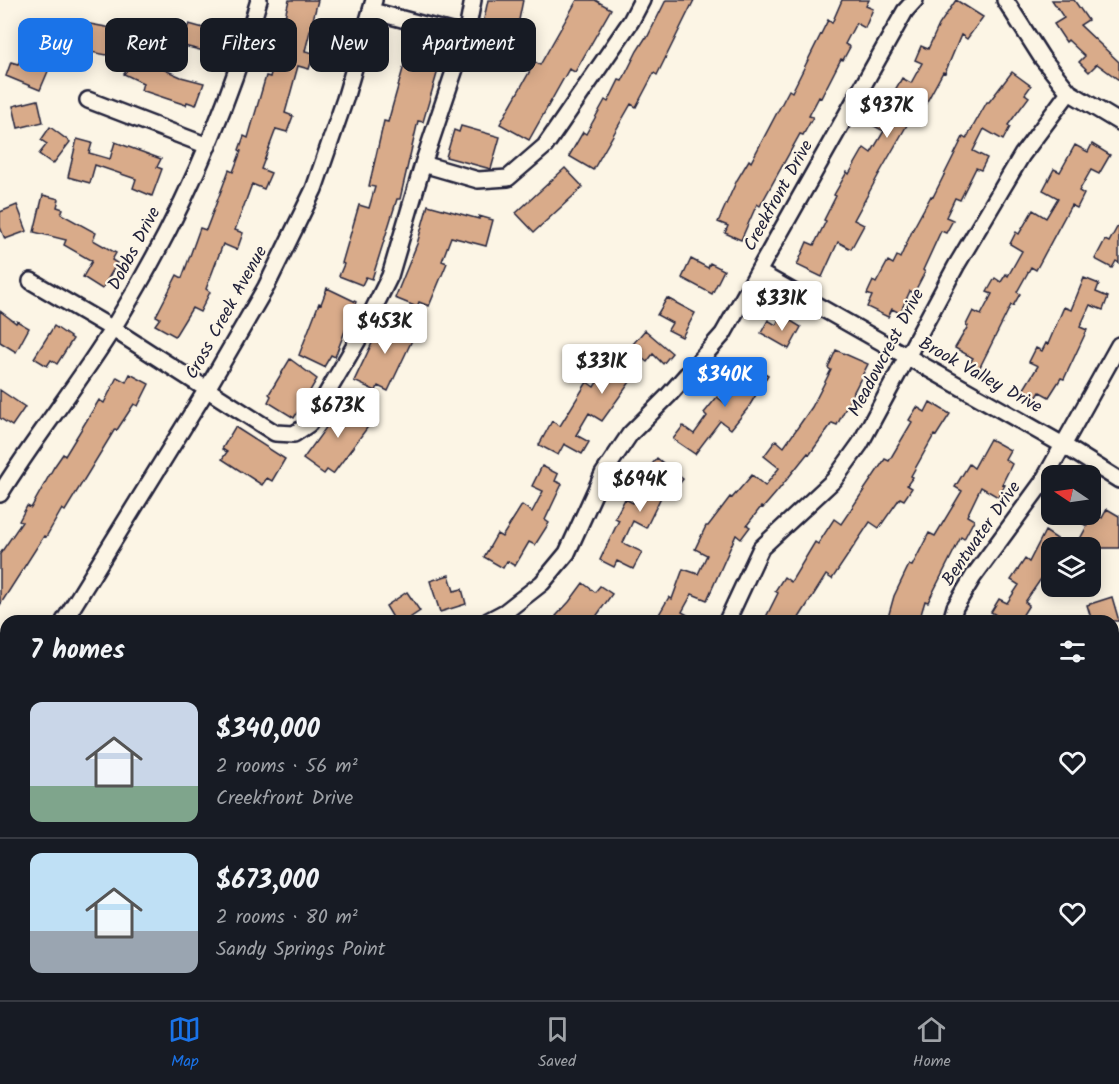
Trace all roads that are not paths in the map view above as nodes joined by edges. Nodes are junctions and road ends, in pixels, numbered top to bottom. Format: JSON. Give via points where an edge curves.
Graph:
{"nodes":[{"id":1,"x":259,"y":0,"type":"edge"},
{"id":2,"x":473,"y":0,"type":"edge"},
{"id":3,"x":642,"y":0,"type":"edge"},
{"id":4,"x":915,"y":0,"type":"edge"},
{"id":5,"x":1005,"y":0,"type":"edge"},
{"id":6,"x":373,"y":6,"type":"edge"},
{"id":7,"x":410,"y":18,"type":"edge"},
{"id":8,"x":470,"y":18,"type":"edge"},
{"id":9,"x":454,"y":72,"type":"edge"},
{"id":10,"x":1070,"y":92,"type":"junction"},
{"id":11,"x":88,"y":100,"type":"dead end"},
{"id":12,"x":1119,"y":122,"type":"edge"},
{"id":13,"x":208,"y":146,"type":"junction"},
{"id":14,"x":423,"y":164,"type":"junction"},
{"id":15,"x":758,"y":272,"type":"junction"},
{"id":16,"x":31,"y":281,"type":"dead end"},
{"id":17,"x":113,"y":329,"type":"junction"},
{"id":18,"x":1119,"y":345,"type":"edge"},
{"id":19,"x":906,"y":357,"type":"junction"},
{"id":20,"x":207,"y":389,"type":"junction"},
{"id":21,"x":1063,"y":445,"type":"junction"},
{"id":22,"x":1119,"y":480,"type":"edge"},
{"id":23,"x":2,"y":486,"type":"edge"},
{"id":24,"x":68,"y":615,"type":"edge"},
{"id":25,"x":509,"y":615,"type":"edge"},
{"id":26,"x":730,"y":615,"type":"edge"},
{"id":27,"x":953,"y":615,"type":"edge"}],
"edges":[{"from":1,"to":13,"type":"street","name":"Dobbs Drive"},
{"from":2,"to":8,"type":"street"},
{"from":3,"to":14,"type":"street","via":[[545,146],[508,178],[478,180]]},
{"from":4,"to":15,"type":"street","name":"Creekfront Drive","via":[[905,11]]},
{"from":5,"to":10,"type":"street","via":[[1042,58]]},
{"from":6,"to":7,"type":"street"},
{"from":6,"to":20,"type":"street","name":"Cross Creek Avenue","via":[[314,189],[266,287]]},
{"from":9,"to":14,"type":"street"},
{"from":10,"to":12,"type":"street"},
{"from":10,"to":19,"type":"street","name":"Meadowcrest Drive","via":[[1022,155]]},
{"from":11,"to":13,"type":"street"},
{"from":13,"to":17,"type":"street","name":"Dobbs Drive","via":[[166,236]]},
{"from":14,"to":20,"type":"street","via":[[390,276],[309,424],[294,434],[275,434]]},
{"from":15,"to":19,"type":"street","name":"Brook Valley Drive"},
{"from":15,"to":25,"type":"street","name":"Creekfront Drive","via":[[723,334],[630,434],[603,474],[567,553]]},
{"from":16,"to":17,"type":"street"},
{"from":17,"to":20,"type":"street"},
{"from":17,"to":23,"type":"street","name":"Dobbs Drive"},
{"from":18,"to":21,"type":"street","name":"Bentwater Drive"},
{"from":19,"to":21,"type":"street","name":"Brook Valley Drive"},
{"from":19,"to":26,"type":"street","name":"Meadowcrest Drive","via":[[860,444],[834,480],[761,548]]},
{"from":20,"to":24,"type":"street","name":"Cross Creek Avenue"},
{"from":21,"to":22,"type":"street","name":"Brook Valley Drive"},
{"from":21,"to":27,"type":"street","name":"Bentwater Drive","via":[[1042,483],[973,578]]}]}
